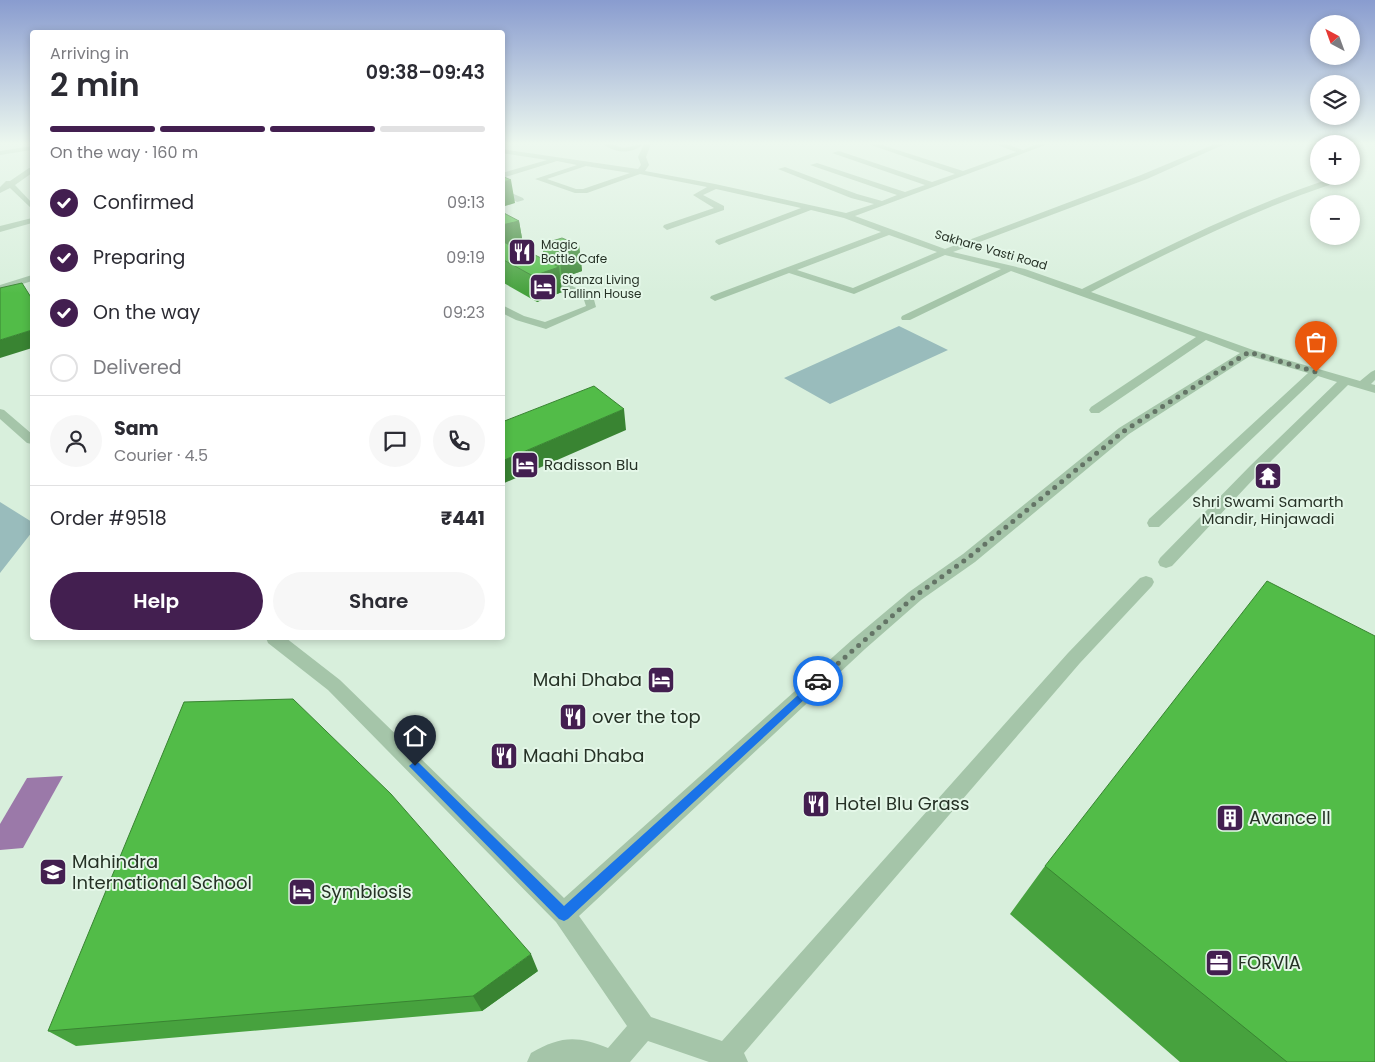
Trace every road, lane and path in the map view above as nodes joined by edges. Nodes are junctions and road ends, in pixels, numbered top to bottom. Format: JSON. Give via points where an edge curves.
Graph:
{"nodes":[{"id":1,"x":19,"y":194,"type":"edge"},
{"id":2,"x":507,"y":194,"type":"edge"},
{"id":3,"x":700,"y":194,"type":"edge"},
{"id":4,"x":747,"y":194,"type":"edge"},
{"id":5,"x":847,"y":194,"type":"edge"},
{"id":6,"x":900,"y":194,"type":"edge"},
{"id":7,"x":908,"y":194,"type":"edge"},
{"id":8,"x":1100,"y":194,"type":"edge"},
{"id":9,"x":1295,"y":194,"type":"edge"},
{"id":10,"x":904,"y":195,"type":"junction"},
{"id":11,"x":520,"y":200,"type":"dead end"},
{"id":12,"x":881,"y":203,"type":"junction"},
{"id":13,"x":30,"y":205,"type":"edge"},
{"id":14,"x":809,"y":208,"type":"junction"},
{"id":15,"x":847,"y":216,"type":"junction"},
{"id":16,"x":30,"y":221,"type":"edge"},
{"id":17,"x":667,"y":227,"type":"dead end"},
{"id":18,"x":0,"y":229,"type":"edge"},
{"id":19,"x":891,"y":231,"type":"junction"},
{"id":20,"x":720,"y":242,"type":"dead end"},
{"id":21,"x":945,"y":252,"type":"junction"},
{"id":22,"x":1010,"y":268,"type":"junction"},
{"id":23,"x":788,"y":270,"type":"junction"},
{"id":24,"x":537,"y":272,"type":"edge"},
{"id":25,"x":30,"y":279,"type":"edge"},
{"id":26,"x":0,"y":288,"type":"edge"},
{"id":27,"x":1083,"y":292,"type":"junction"},
{"id":28,"x":715,"y":298,"type":"dead end"},
{"id":29,"x":505,"y":310,"type":"edge"},
{"id":30,"x":906,"y":318,"type":"dead end"},
{"id":31,"x":1205,"y":336,"type":"junction"},
{"id":32,"x":1249,"y":352,"type":"junction"},
{"id":33,"x":1316,"y":372,"type":"junction"},
{"id":34,"x":1375,"y":374,"type":"edge"},
{"id":35,"x":1346,"y":380,"type":"junction"},
{"id":36,"x":1363,"y":386,"type":"junction"},
{"id":37,"x":1375,"y":390,"type":"edge"},
{"id":38,"x":1095,"y":410,"type":"dead end"},
{"id":39,"x":0,"y":413,"type":"edge"},
{"id":40,"x":30,"y":438,"type":"edge"},
{"id":41,"x":1154,"y":523,"type":"dead end"},
{"id":42,"x":1166,"y":562,"type":"dead end"},
{"id":43,"x":1146,"y":582,"type":"dead end"},
{"id":44,"x":277,"y":640,"type":"edge"},
{"id":45,"x":564,"y":914,"type":"junction"},
{"id":46,"x":643,"y":1027,"type":"junction"},
{"id":47,"x":730,"y":1059,"type":"edge"},
{"id":48,"x":540,"y":1062,"type":"edge"},
{"id":49,"x":607,"y":1062,"type":"edge"},
{"id":50,"x":613,"y":1062,"type":"edge"}],
"edges":[{"from":1,"to":13,"type":"street"},
{"from":2,"to":11,"type":"street"},
{"from":3,"to":17,"type":"street","via":[[697,195],[721,208]]},
{"from":4,"to":14,"type":"street","name":"Sakhare Vasti Road"},
{"from":5,"to":12,"type":"street"},
{"from":6,"to":10,"type":"street"},
{"from":7,"to":10,"type":"street"},
{"from":8,"to":21,"type":"street"},
{"from":9,"to":27,"type":"street","via":[[1176,245]]},
{"from":10,"to":12,"type":"street"},
{"from":12,"to":15,"type":"street"},
{"from":14,"to":15,"type":"street","name":"Sakhare Vasti Road"},
{"from":14,"to":20,"type":"street"},
{"from":15,"to":19,"type":"street","name":"Sakhare Vasti Road"},
{"from":16,"to":18,"type":"street"},
{"from":19,"to":21,"type":"street","name":"Sakhare Vasti Road"},
{"from":19,"to":23,"type":"street"},
{"from":21,"to":22,"type":"street","name":"Sakhare Vasti Road"},
{"from":21,"to":23,"type":"street","via":[[854,291]]},
{"from":22,"to":27,"type":"street","name":"Sakhare Vasti Road"},
{"from":22,"to":30,"type":"street"},
{"from":23,"to":28,"type":"street"},
{"from":24,"to":29,"type":"street","via":[[588,298],[591,308],[546,326]]},
{"from":25,"to":26,"type":"street"},
{"from":27,"to":31,"type":"street","name":"Sakhare Vasti Road"},
{"from":31,"to":32,"type":"street","name":"Sakhare Vasti Road"},
{"from":31,"to":38,"type":"street"},
{"from":32,"to":33,"type":"street","name":"Sakhare Vasti Road"},
{"from":32,"to":45,"type":"street","via":[[1124,431],[968,558],[915,596]]},
{"from":33,"to":35,"type":"street","name":"Sakhare Vasti Road"},
{"from":33,"to":41,"type":"street"},
{"from":34,"to":36,"type":"street"},
{"from":35,"to":36,"type":"street","name":"Sakhare Vasti Road"},
{"from":35,"to":42,"type":"street"},
{"from":36,"to":37,"type":"street","name":"Sakhare Vasti Road"},
{"from":39,"to":40,"type":"street"},
{"from":43,"to":47,"type":"street","via":[[1074,658]]},
{"from":44,"to":45,"type":"street","via":[[334,685]]},
{"from":45,"to":46,"type":"street"},
{"from":46,"to":47,"type":"street"},
{"from":46,"to":50,"type":"street"},
{"from":48,"to":49,"type":"street","via":[[551,1055],[572,1050],[593,1053]]}]}
